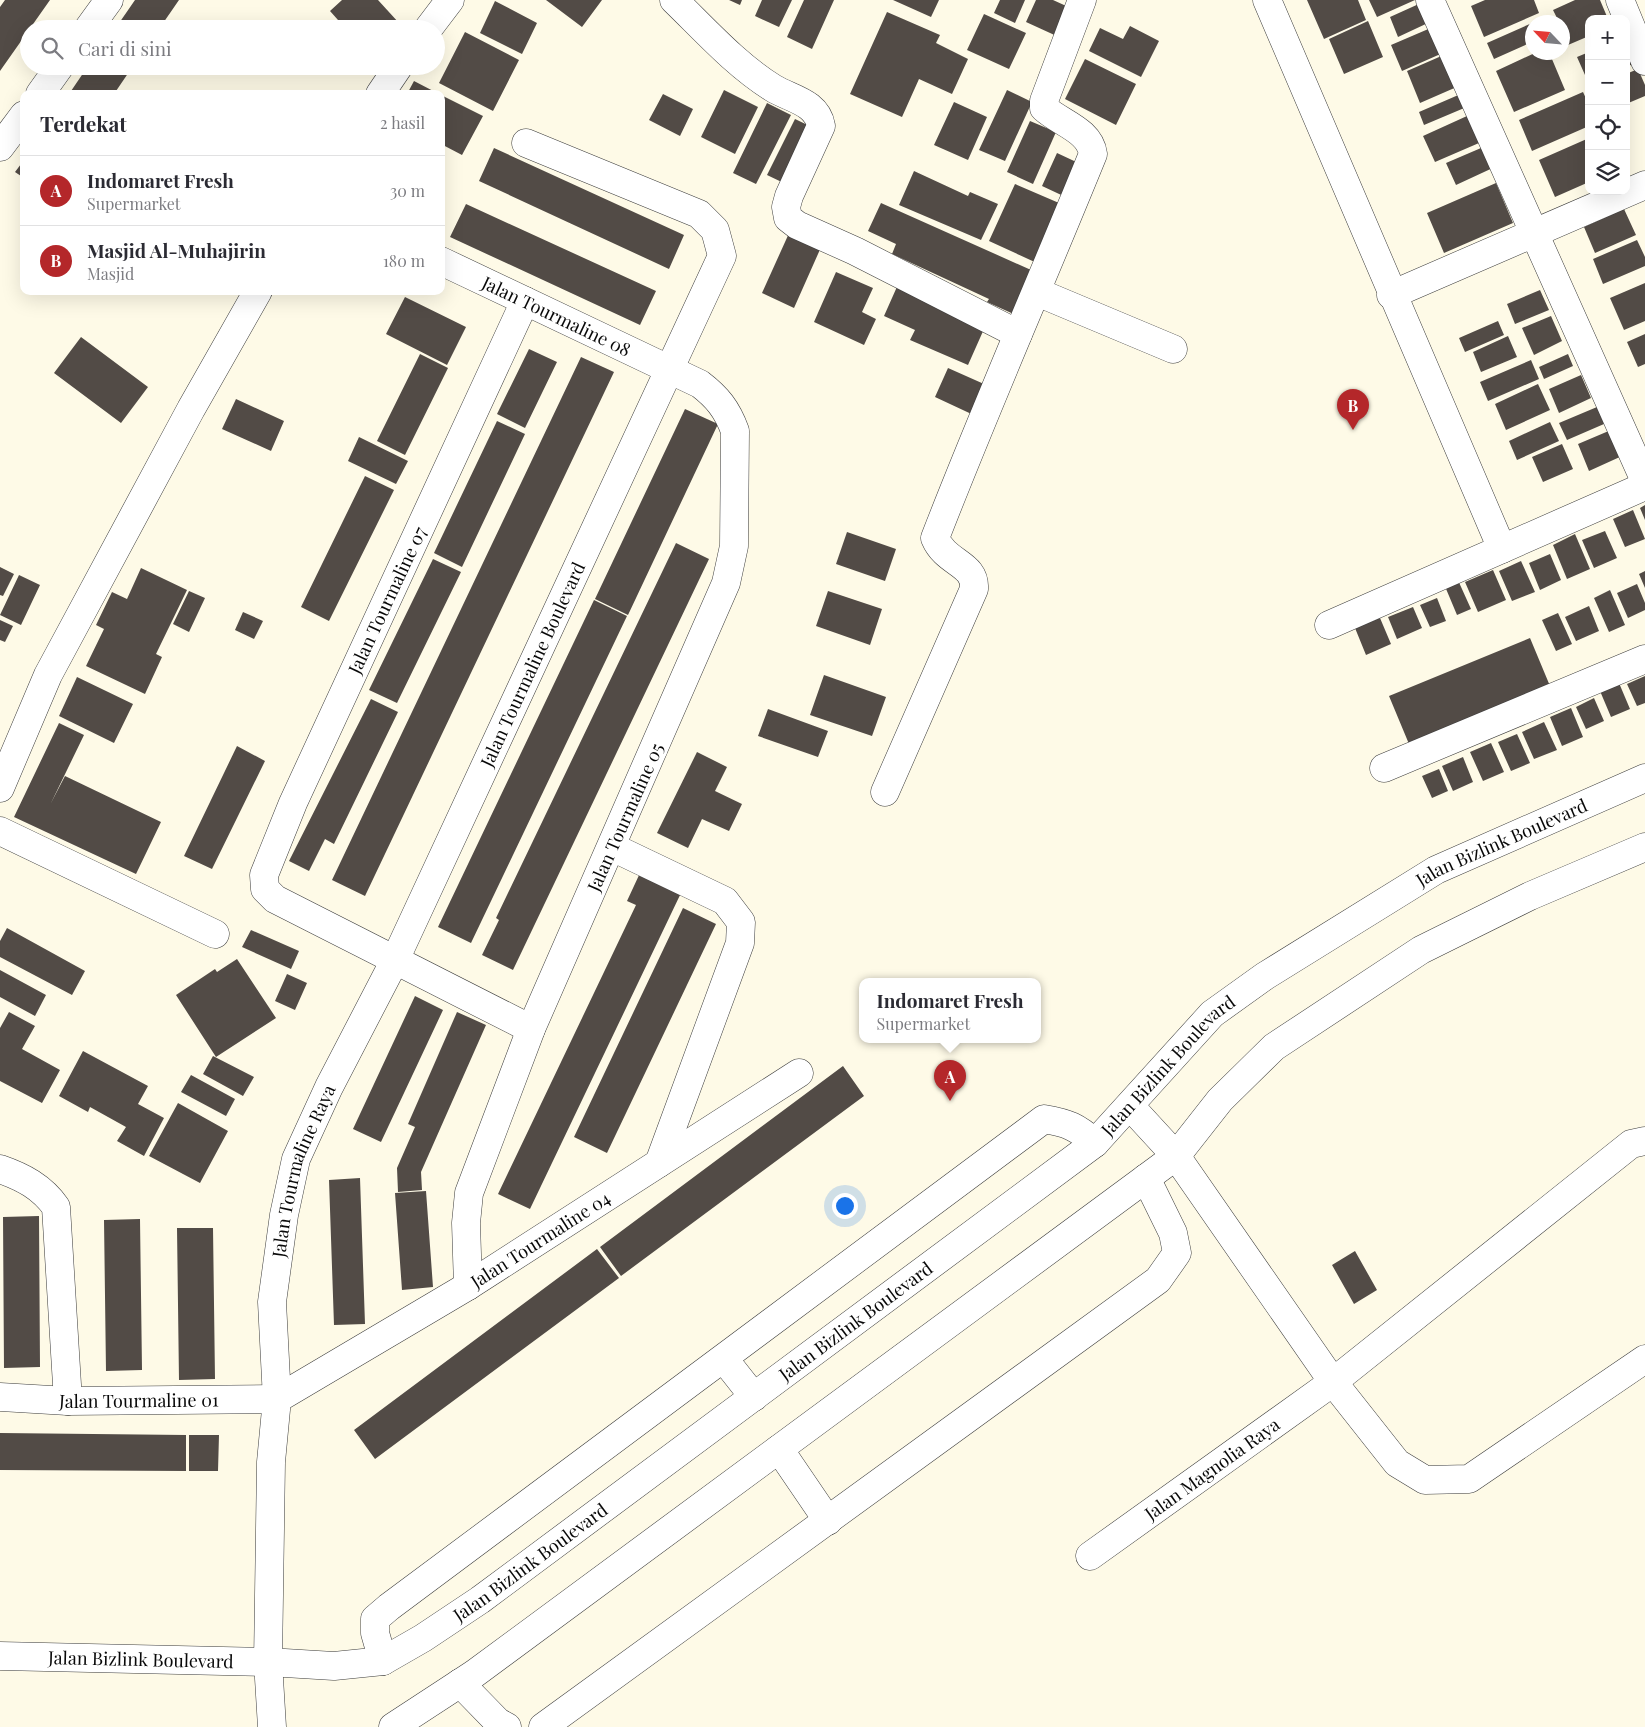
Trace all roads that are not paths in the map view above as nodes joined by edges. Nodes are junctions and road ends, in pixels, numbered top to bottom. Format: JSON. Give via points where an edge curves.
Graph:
{"nodes":[{"id":1,"x":109,"y":0,"type":"edge"},
{"id":2,"x":450,"y":0,"type":"edge"},
{"id":3,"x":674,"y":0,"type":"edge"},
{"id":4,"x":1082,"y":0,"type":"edge"},
{"id":5,"x":1267,"y":0,"type":"edge"},
{"id":6,"x":1430,"y":0,"type":"edge"},
{"id":7,"x":1620,"y":0,"type":"edge"},
{"id":8,"x":95,"y":20,"type":"edge"},
{"id":9,"x":435,"y":20,"type":"edge"},
{"id":10,"x":1645,"y":61,"type":"edge"},
{"id":11,"x":54,"y":75,"type":"edge"},
{"id":12,"x":393,"y":75,"type":"edge"},
{"id":13,"x":43,"y":90,"type":"edge"},
{"id":14,"x":383,"y":90,"type":"edge"},
{"id":15,"x":20,"y":120,"type":"edge"},
{"id":16,"x":526,"y":143,"type":"dead end"},
{"id":17,"x":0,"y":147,"type":"edge"},
{"id":18,"x":1645,"y":185,"type":"edge"},
{"id":19,"x":1534,"y":233,"type":"junction"},
{"id":20,"x":445,"y":263,"type":"edge"},
{"id":21,"x":1038,"y":292,"type":"junction"},
{"id":22,"x":256,"y":295,"type":"edge"},
{"id":23,"x":1391,"y":295,"type":"junction"},
{"id":24,"x":525,"y":301,"type":"junction"},
{"id":25,"x":1018,"y":334,"type":"junction"},
{"id":26,"x":1173,"y":349,"type":"dead end"},
{"id":27,"x":670,"y":370,"type":"junction"},
{"id":28,"x":1645,"y":480,"type":"edge"},
{"id":29,"x":1645,"y":486,"type":"edge"},
{"id":30,"x":1502,"y":549,"type":"junction"},
{"id":31,"x":1329,"y":625,"type":"dead end"},
{"id":32,"x":1645,"y":659,"type":"edge"},
{"id":33,"x":1384,"y":768,"type":"dead end"},
{"id":34,"x":1645,"y":778,"type":"edge"},
{"id":35,"x":0,"y":788,"type":"edge"},
{"id":36,"x":885,"y":792,"type":"dead end"},
{"id":37,"x":0,"y":831,"type":"edge"},
{"id":38,"x":612,"y":846,"type":"junction"},
{"id":39,"x":1645,"y":847,"type":"edge"},
{"id":40,"x":215,"y":934,"type":"dead end"},
{"id":41,"x":395,"y":960,"type":"junction"},
{"id":42,"x":531,"y":1029,"type":"junction"},
{"id":43,"x":799,"y":1073,"type":"dead end"},
{"id":44,"x":1130,"y":1106,"type":"junction"},
{"id":45,"x":1645,"y":1141,"type":"edge"},
{"id":46,"x":1096,"y":1143,"type":"junction"},
{"id":47,"x":1176,"y":1156,"type":"junction"},
{"id":48,"x":659,"y":1163,"type":"junction"},
{"id":49,"x":0,"y":1169,"type":"edge"},
{"id":50,"x":1146,"y":1178,"type":"junction"},
{"id":51,"x":468,"y":1286,"type":"junction"},
{"id":52,"x":1645,"y":1358,"type":"edge"},
{"id":53,"x":724,"y":1359,"type":"junction"},
{"id":54,"x":1333,"y":1382,"type":"junction"},
{"id":55,"x":0,"y":1397,"type":"edge"},
{"id":56,"x":754,"y":1397,"type":"junction"},
{"id":57,"x":277,"y":1399,"type":"junction"},
{"id":58,"x":68,"y":1401,"type":"junction"},
{"id":59,"x":779,"y":1449,"type":"junction"},
{"id":60,"x":828,"y":1521,"type":"junction"},
{"id":61,"x":1090,"y":1556,"type":"dead end"},
{"id":62,"x":0,"y":1656,"type":"edge"},
{"id":63,"x":383,"y":1661,"type":"junction"},
{"id":64,"x":268,"y":1662,"type":"junction"},
{"id":65,"x":460,"y":1682,"type":"junction"},
{"id":66,"x":272,"y":1727,"type":"edge"},
{"id":67,"x":393,"y":1727,"type":"edge"},
{"id":68,"x":507,"y":1727,"type":"edge"},
{"id":69,"x":543,"y":1727,"type":"edge"}],
"edges":[{"from":1,"to":8,"type":"street"},
{"from":2,"to":9,"type":"street"},
{"from":3,"to":25,"type":"street","via":[[752,74],[815,109],[820,118],[822,126],[789,196],[788,218]]},
{"from":4,"to":21,"type":"street","via":[[1044,108],[1087,137],[1093,154]]},
{"from":5,"to":23,"type":"street"},
{"from":6,"to":19,"type":"street"},
{"from":7,"to":10,"type":"street"},
{"from":11,"to":13,"type":"street"},
{"from":12,"to":14,"type":"street"},
{"from":15,"to":17,"type":"street"},
{"from":16,"to":27,"type":"street","name":"Jalan Tourmaline Boulevard","via":[[700,214],[715,230],[722,256]]},
{"from":18,"to":19,"type":"street"},
{"from":19,"to":23,"type":"street"},
{"from":19,"to":28,"type":"street"},
{"from":20,"to":24,"type":"street","name":"Jalan Tourmaline 08"},
{"from":21,"to":25,"type":"street"},
{"from":21,"to":26,"type":"street"},
{"from":22,"to":35,"type":"street","via":[[48,676]]},
{"from":23,"to":30,"type":"street"},
{"from":24,"to":27,"type":"street","name":"Jalan Tourmaline 08"},
{"from":24,"to":41,"type":"street","name":"Jalan Tourmaline 07","via":[[293,803],[264,875],[265,889],[275,899]]},
{"from":25,"to":36,"type":"street","via":[[935,538],[945,555],[971,572],[975,580],[974,589]]},
{"from":27,"to":38,"type":"street","name":"Jalan Tourmaline 05","via":[[700,384],[717,397],[735,431],[734,546],[720,599]]},
{"from":27,"to":41,"type":"street","name":"Jalan Tourmaline Boulevard"},
{"from":29,"to":30,"type":"street"},
{"from":30,"to":31,"type":"street"},
{"from":32,"to":33,"type":"street"},
{"from":34,"to":44,"type":"street","name":"Jalan Bizlink Boulevard","via":[[1436,870],[1265,976],[1212,1014]]},
{"from":37,"to":40,"type":"street"},
{"from":38,"to":42,"type":"street","name":"Jalan Tourmaline 05"},
{"from":38,"to":48,"type":"street","via":[[725,900],[741,922],[740,943]]},
{"from":39,"to":47,"type":"street","via":[[1530,896],[1420,950],[1274,1047],[1220,1100]]},
{"from":41,"to":42,"type":"street"},
{"from":41,"to":57,"type":"street","name":"Jalan Tourmaline Raya","via":[[329,1087],[296,1160],[284,1215],[272,1302]]},
{"from":42,"to":51,"type":"street","name":"Jalan Tourmaline 05","via":[[469,1194],[466,1223]]},
{"from":43,"to":48,"type":"street","name":"Jalan Tourmaline 04"},
{"from":44,"to":46,"type":"street","name":"Jalan Bizlink Boulevard"},
{"from":44,"to":47,"type":"street"},
{"from":45,"to":54,"type":"street","name":"Jalan Magnolia Raya","via":[[1631,1144]]},
{"from":46,"to":53,"type":"street","via":[[1078,1128],[1044,1119]]},
{"from":46,"to":56,"type":"street","name":"Jalan Bizlink Boulevard"},
{"from":47,"to":50,"type":"street"},
{"from":47,"to":54,"type":"street"},
{"from":48,"to":51,"type":"street","name":"Jalan Tourmaline 04"},
{"from":49,"to":58,"type":"street","via":[[35,1184],[56,1207]]},
{"from":50,"to":59,"type":"street"},
{"from":50,"to":60,"type":"street","via":[[1173,1233],[1176,1253],[1158,1280]]},
{"from":51,"to":57,"type":"street","name":"Jalan Tourmaline 04"},
{"from":52,"to":54,"type":"street","via":[[1469,1479],[1425,1480],[1397,1462]]},
{"from":53,"to":56,"type":"street"},
{"from":53,"to":63,"type":"street","via":[[375,1619],[374,1633]]},
{"from":54,"to":61,"type":"street","name":"Jalan Magnolia Raya"},
{"from":55,"to":58,"type":"street","name":"Jalan Tourmaline 01"},
{"from":56,"to":63,"type":"street","name":"Jalan Bizlink Boulevard","via":[[480,1600]]},
{"from":57,"to":58,"type":"street","name":"Jalan Tourmaline 01"},
{"from":57,"to":64,"type":"street","name":"Jalan Tourmaline Raya","via":[[271,1462]]},
{"from":59,"to":60,"type":"street"},
{"from":59,"to":65,"type":"street"},
{"from":60,"to":69,"type":"street"},
{"from":62,"to":64,"type":"street","name":"Jalan Bizlink Boulevard"},
{"from":63,"to":64,"type":"street","name":"Jalan Bizlink Boulevard","via":[[334,1666]]},
{"from":64,"to":66,"type":"street","name":"Jalan Tourmaline Raya"},
{"from":65,"to":67,"type":"street"},
{"from":65,"to":68,"type":"street","via":[[498,1722]]}]}
